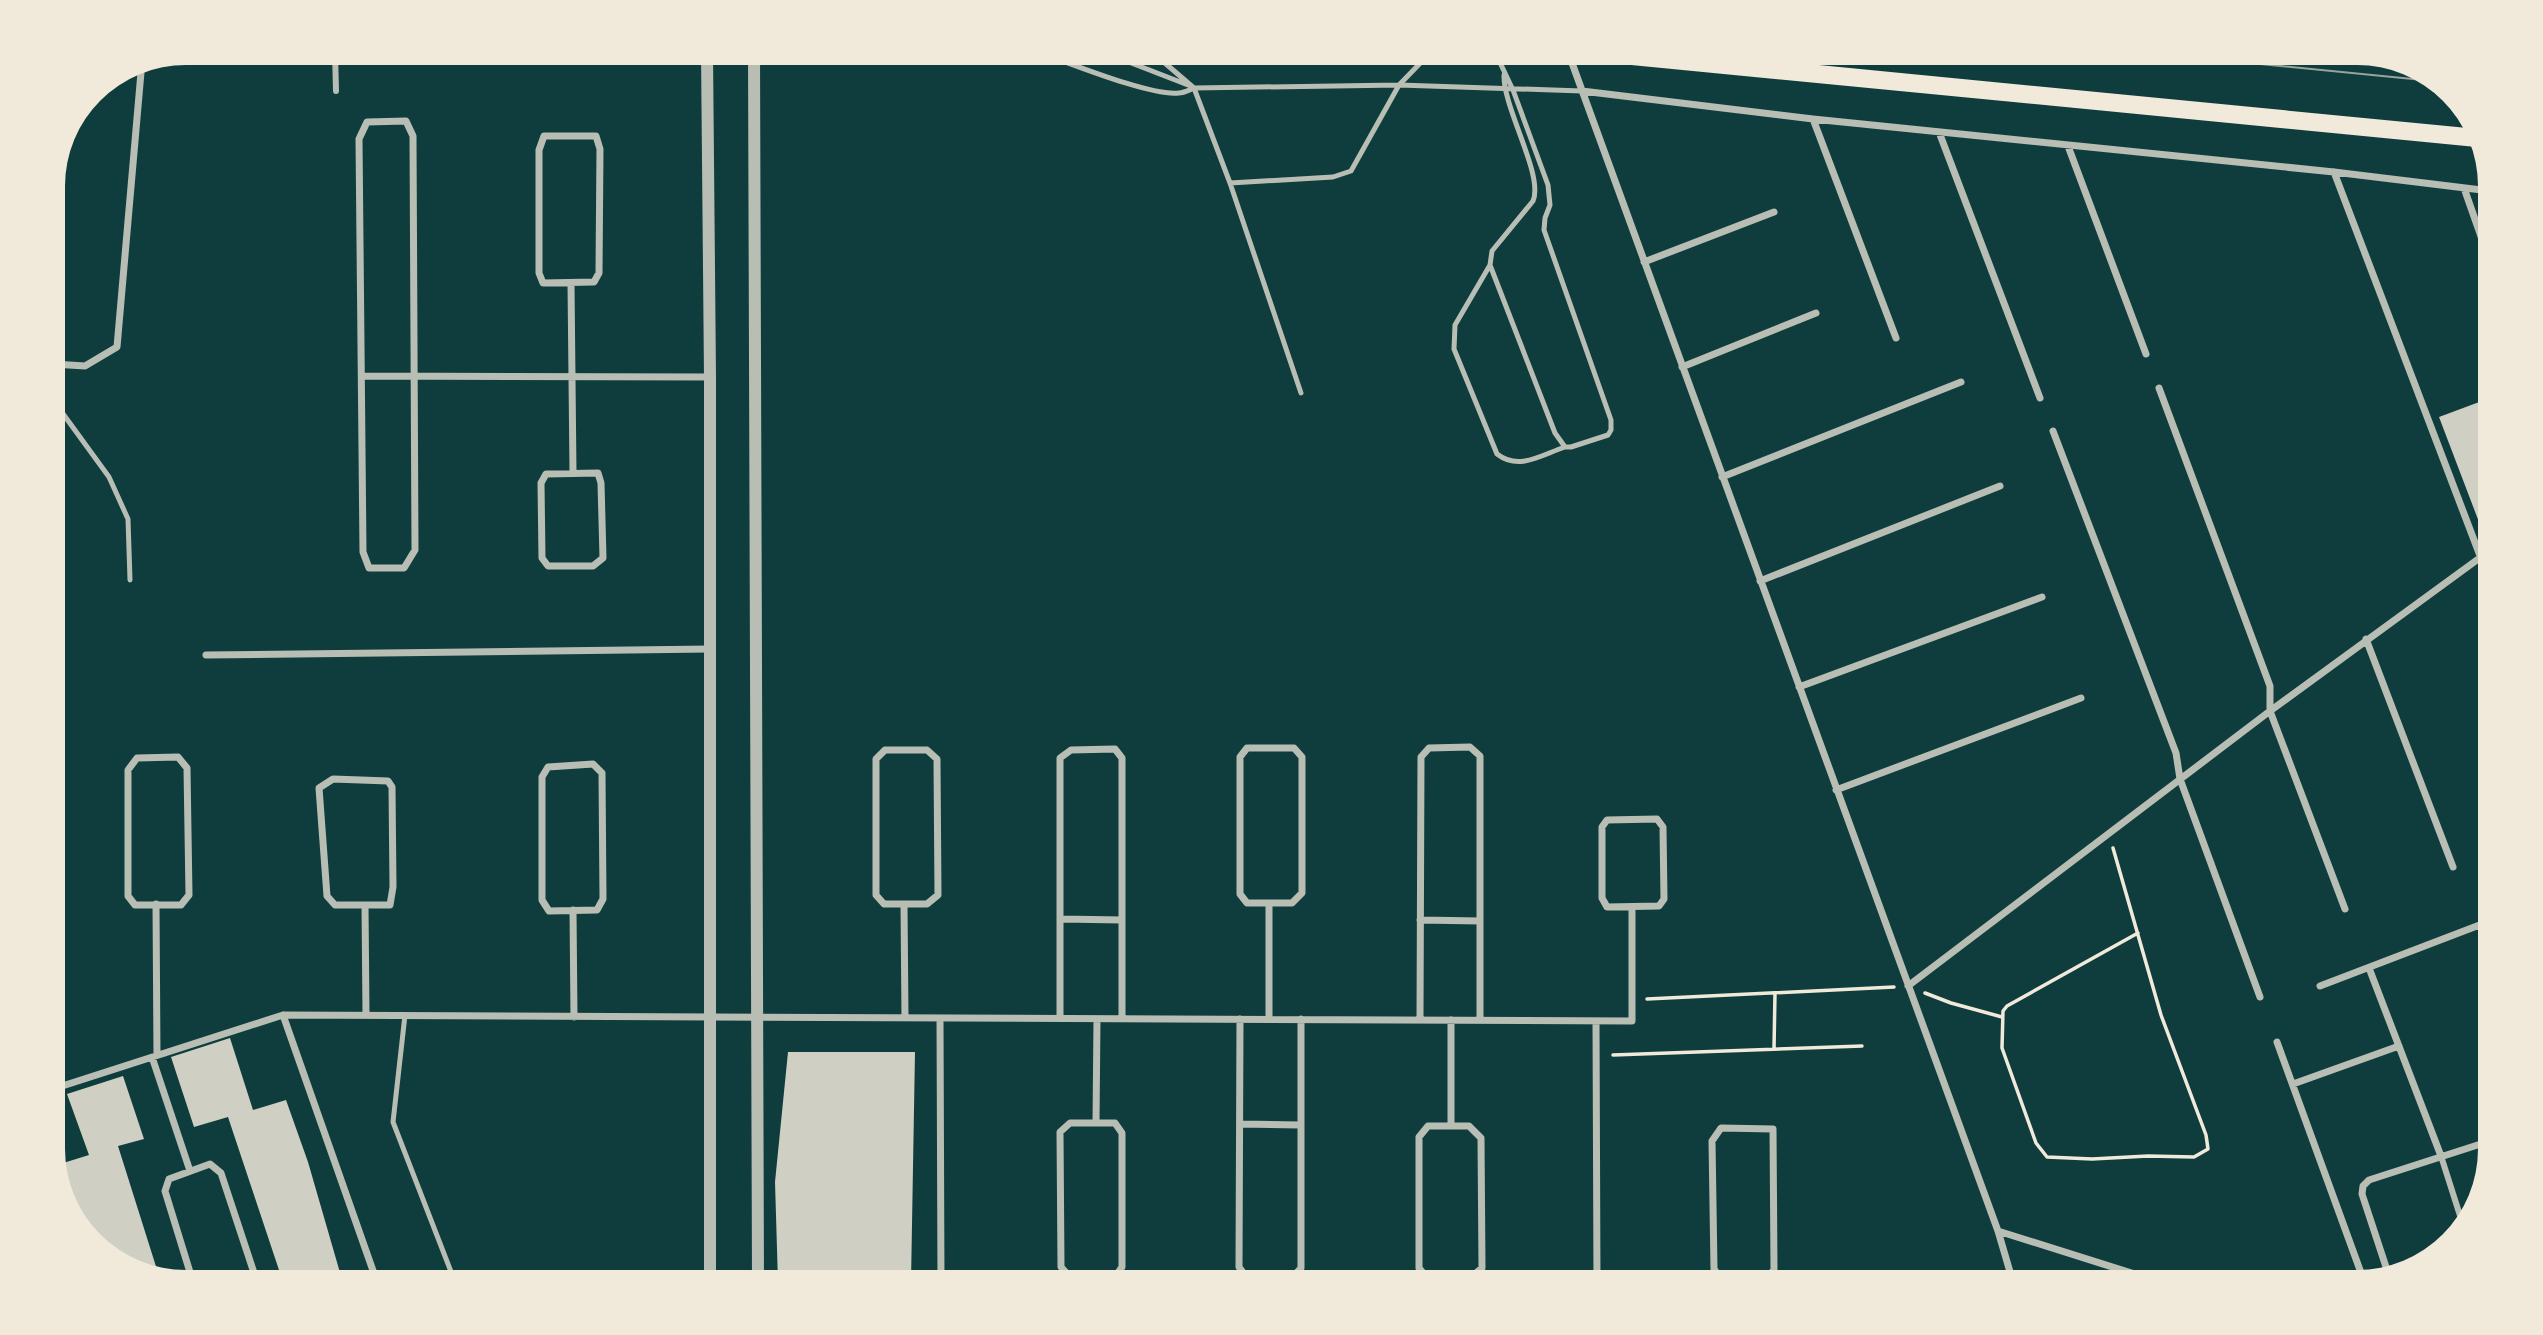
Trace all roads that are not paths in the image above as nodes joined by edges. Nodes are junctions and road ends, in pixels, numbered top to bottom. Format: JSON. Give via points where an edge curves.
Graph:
{"nodes":[{"id":1,"x":335,"y":65,"type":"edge"},
{"id":2,"x":707,"y":65,"type":"edge"},
{"id":3,"x":754,"y":65,"type":"edge"},
{"id":4,"x":1076,"y":65,"type":"edge"},
{"id":5,"x":1136,"y":65,"type":"edge"},
{"id":6,"x":1167,"y":65,"type":"edge"},
{"id":7,"x":1418,"y":65,"type":"edge"},
{"id":8,"x":1500,"y":65,"type":"edge"},
{"id":9,"x":1573,"y":65,"type":"edge"},
{"id":10,"x":1725,"y":65,"type":"edge"},
{"id":11,"x":141,"y":74,"type":"edge"},
{"id":12,"x":1504,"y":75,"type":"junction"},
{"id":13,"x":1399,"y":85,"type":"junction"},
{"id":14,"x":1194,"y":88,"type":"junction"},
{"id":15,"x":1503,"y":89,"type":"junction"},
{"id":16,"x":1513,"y":89,"type":"junction"},
{"id":17,"x":336,"y":91,"type":"dead end"},
{"id":18,"x":1582,"y":91,"type":"junction"},
{"id":19,"x":1814,"y":119,"type":"junction"},
{"id":20,"x":1938,"y":132,"type":"junction"},
{"id":21,"x":2468,"y":137,"type":"edge"},
{"id":22,"x":2068,"y":146,"type":"junction"},
{"id":23,"x":2334,"y":172,"type":"junction"},
{"id":24,"x":1230,"y":183,"type":"junction"},
{"id":25,"x":2464,"y":188,"type":"junction"},
{"id":26,"x":2478,"y":190,"type":"edge"},
{"id":27,"x":1774,"y":212,"type":"dead end"},
{"id":28,"x":2478,"y":228,"type":"edge"},
{"id":29,"x":1644,"y":262,"type":"junction"},
{"id":30,"x":1490,"y":265,"type":"junction"},
{"id":31,"x":571,"y":283,"type":"junction"},
{"id":32,"x":1816,"y":313,"type":"dead end"},
{"id":33,"x":1896,"y":338,"type":"dead end"},
{"id":34,"x":2146,"y":354,"type":"dead end"},
{"id":35,"x":65,"y":365,"type":"edge"},
{"id":36,"x":1682,"y":367,"type":"junction"},
{"id":37,"x":362,"y":376,"type":"junction"},
{"id":38,"x":414,"y":377,"type":"junction"},
{"id":39,"x":572,"y":377,"type":"junction"},
{"id":40,"x":710,"y":377,"type":"junction"},
{"id":41,"x":1961,"y":382,"type":"dead end"},
{"id":42,"x":2159,"y":388,"type":"dead end"},
{"id":43,"x":1301,"y":393,"type":"dead end"},
{"id":44,"x":2040,"y":398,"type":"dead end"},
{"id":45,"x":65,"y":416,"type":"edge"},
{"id":46,"x":2053,"y":432,"type":"dead end"},
{"id":47,"x":1565,"y":447,"type":"junction"},
{"id":48,"x":573,"y":473,"type":"junction"},
{"id":49,"x":1723,"y":477,"type":"junction"},
{"id":50,"x":2000,"y":486,"type":"dead end"},
{"id":51,"x":2478,"y":549,"type":"edge"},
{"id":52,"x":2478,"y":559,"type":"edge"},
{"id":53,"x":130,"y":580,"type":"dead end"},
{"id":54,"x":1760,"y":581,"type":"junction"},
{"id":55,"x":2042,"y":597,"type":"dead end"},
{"id":56,"x":2367,"y":639,"type":"junction"},
{"id":57,"x":710,"y":649,"type":"junction"},
{"id":58,"x":206,"y":654,"type":"dead end"},
{"id":59,"x":1799,"y":687,"type":"junction"},
{"id":60,"x":2081,"y":698,"type":"dead end"},
{"id":61,"x":2270,"y":711,"type":"junction"},
{"id":62,"x":2180,"y":779,"type":"junction"},
{"id":63,"x":1836,"y":790,"type":"junction"},
{"id":64,"x":2453,"y":867,"type":"dead end"},
{"id":65,"x":1269,"y":903,"type":"junction"},
{"id":66,"x":156,"y":904,"type":"junction"},
{"id":67,"x":904,"y":904,"type":"junction"},
{"id":68,"x":365,"y":905,"type":"junction"},
{"id":69,"x":1632,"y":907,"type":"junction"},
{"id":70,"x":2345,"y":909,"type":"dead end"},
{"id":71,"x":573,"y":910,"type":"junction"},
{"id":72,"x":1061,"y":919,"type":"junction"},
{"id":73,"x":1122,"y":920,"type":"junction"},
{"id":74,"x":1420,"y":920,"type":"junction"},
{"id":75,"x":1480,"y":921,"type":"junction"},
{"id":76,"x":2478,"y":926,"type":"edge"},
{"id":77,"x":2369,"y":968,"type":"junction"},
{"id":78,"x":1908,"y":986,"type":"junction"},
{"id":79,"x":2320,"y":986,"type":"dead end"},
{"id":80,"x":2260,"y":997,"type":"dead end"},
{"id":81,"x":283,"y":1015,"type":"junction"},
{"id":82,"x":366,"y":1015,"type":"junction"},
{"id":83,"x":405,"y":1015,"type":"junction"},
{"id":84,"x":574,"y":1017,"type":"junction"},
{"id":85,"x":710,"y":1017,"type":"junction"},
{"id":86,"x":758,"y":1017,"type":"junction"},
{"id":87,"x":905,"y":1018,"type":"junction"},
{"id":88,"x":940,"y":1018,"type":"junction"},
{"id":89,"x":1060,"y":1018,"type":"junction"},
{"id":90,"x":1097,"y":1018,"type":"junction"},
{"id":91,"x":1122,"y":1019,"type":"junction"},
{"id":92,"x":1240,"y":1019,"type":"junction"},
{"id":93,"x":1269,"y":1019,"type":"junction"},
{"id":94,"x":1301,"y":1020,"type":"junction"},
{"id":95,"x":1420,"y":1020,"type":"junction"},
{"id":96,"x":1451,"y":1020,"type":"junction"},
{"id":97,"x":1480,"y":1020,"type":"junction"},
{"id":98,"x":1596,"y":1021,"type":"junction"},
{"id":99,"x":2277,"y":1042,"type":"dead end"},
{"id":100,"x":2399,"y":1046,"type":"junction"},
{"id":101,"x":155,"y":1056,"type":"junction"},
{"id":102,"x":2292,"y":1084,"type":"junction"},
{"id":103,"x":65,"y":1085,"type":"edge"},
{"id":104,"x":1096,"y":1123,"type":"junction"},
{"id":105,"x":1240,"y":1124,"type":"junction"},
{"id":106,"x":1300,"y":1125,"type":"junction"},
{"id":107,"x":1451,"y":1126,"type":"junction"},
{"id":108,"x":2478,"y":1145,"type":"edge"},
{"id":109,"x":2441,"y":1156,"type":"junction"},
{"id":110,"x":190,"y":1171,"type":"junction"},
{"id":111,"x":2460,"y":1214,"type":"edge"},
{"id":112,"x":1998,"y":1231,"type":"junction"},
{"id":113,"x":2386,"y":1267,"type":"edge"},
{"id":114,"x":188,"y":1270,"type":"edge"},
{"id":115,"x":253,"y":1270,"type":"edge"},
{"id":116,"x":372,"y":1270,"type":"edge"},
{"id":117,"x":450,"y":1270,"type":"edge"},
{"id":118,"x":710,"y":1270,"type":"edge"},
{"id":119,"x":758,"y":1270,"type":"edge"},
{"id":120,"x":941,"y":1270,"type":"edge"},
{"id":121,"x":1064,"y":1270,"type":"edge"},
{"id":122,"x":1120,"y":1270,"type":"edge"},
{"id":123,"x":1241,"y":1270,"type":"edge"},
{"id":124,"x":1299,"y":1270,"type":"edge"},
{"id":125,"x":1421,"y":1270,"type":"edge"},
{"id":126,"x":1480,"y":1270,"type":"edge"},
{"id":127,"x":1597,"y":1270,"type":"edge"},
{"id":128,"x":1714,"y":1270,"type":"edge"},
{"id":129,"x":1774,"y":1270,"type":"edge"},
{"id":130,"x":2008,"y":1270,"type":"edge"},
{"id":131,"x":2120,"y":1270,"type":"edge"},
{"id":132,"x":2360,"y":1270,"type":"edge"}],
"edges":[{"from":1,"to":17,"type":"street"},
{"from":2,"to":40,"type":"street"},
{"from":3,"to":86,"type":"street"},
{"from":4,"to":14,"type":"lane","via":[[1140,87],[1179,93]]},
{"from":5,"to":14,"type":"lane"},
{"from":6,"to":14,"type":"lane"},
{"from":7,"to":13,"type":"lane"},
{"from":8,"to":12,"type":"lane"},
{"from":9,"to":18,"type":"street"},
{"from":10,"to":21,"type":"main road"},
{"from":11,"to":35,"type":"street","via":[[117,347],[85,366]]},
{"from":12,"to":15,"type":"lane"},
{"from":12,"to":16,"type":"lane"},
{"from":13,"to":14,"type":"lane"},
{"from":13,"to":15,"type":"lane"},
{"from":13,"to":24,"type":"lane","via":[[1356,166],[1345,174]]},
{"from":14,"to":24,"type":"lane"},
{"from":15,"to":16,"type":"lane"},
{"from":15,"to":30,"type":"lane","via":[[1536,192],[1492,251]]},
{"from":16,"to":18,"type":"lane"},
{"from":16,"to":47,"type":"lane","via":[[1549,191],[1544,230],[1611,420],[1605,437]]},
{"from":18,"to":19,"type":"street"},
{"from":18,"to":29,"type":"street"},
{"from":19,"to":20,"type":"street"},
{"from":19,"to":33,"type":"street"},
{"from":20,"to":22,"type":"street"},
{"from":20,"to":44,"type":"street"},
{"from":22,"to":23,"type":"street"},
{"from":22,"to":34,"type":"street"},
{"from":23,"to":25,"type":"street"},
{"from":23,"to":51,"type":"street"},
{"from":24,"to":43,"type":"lane"},
{"from":25,"to":26,"type":"street"},
{"from":25,"to":28,"type":"street"},
{"from":27,"to":29,"type":"street"},
{"from":29,"to":36,"type":"street"},
{"from":30,"to":47,"type":"lane","via":[[1555,433]]},
{"from":30,"to":47,"type":"lane","via":[[1455,325],[1454,349],[1497,454],[1517,464]]},
{"from":31,"to":31,"type":"street","via":[[543,283],[539,273],[539,150],[544,136],[596,136],[600,149],[599,273],[594,282]]},
{"from":31,"to":39,"type":"street"},
{"from":32,"to":36,"type":"street"},
{"from":36,"to":49,"type":"street"},
{"from":37,"to":38,"type":"street"},
{"from":37,"to":38,"type":"street","via":[[363,552],[369,568],[404,568],[415,550]]},
{"from":37,"to":38,"type":"street","via":[[359,139],[367,122],[406,121],[413,136]]},
{"from":38,"to":39,"type":"street"},
{"from":39,"to":40,"type":"street"},
{"from":39,"to":48,"type":"street"},
{"from":40,"to":57,"type":"street"},
{"from":41,"to":49,"type":"street"},
{"from":42,"to":61,"type":"street","via":[[2270,686]]},
{"from":45,"to":53,"type":"lane","via":[[109,477],[128,519]]},
{"from":46,"to":62,"type":"street","via":[[2176,753]]},
{"from":48,"to":48,"type":"street","via":[[597,472],[601,483],[603,558],[593,566],[548,566],[542,558],[541,483],[546,474]]},
{"from":49,"to":54,"type":"street"},
{"from":50,"to":54,"type":"street"},
{"from":52,"to":56,"type":"street"},
{"from":54,"to":59,"type":"street"},
{"from":55,"to":59,"type":"street"},
{"from":56,"to":61,"type":"street"},
{"from":56,"to":64,"type":"street"},
{"from":57,"to":58,"type":"street"},
{"from":57,"to":85,"type":"street"},
{"from":59,"to":63,"type":"street"},
{"from":60,"to":63,"type":"street"},
{"from":61,"to":62,"type":"street"},
{"from":61,"to":70,"type":"street"},
{"from":62,"to":78,"type":"street"},
{"from":62,"to":80,"type":"street"},
{"from":63,"to":78,"type":"street"},
{"from":65,"to":65,"type":"street","via":[[1247,903],[1240,894],[1240,757],[1247,748],[1294,748],[1302,757],[1303,893],[1292,903]]},
{"from":65,"to":93,"type":"street"},
{"from":66,"to":66,"type":"street","via":[[135,905],[128,896],[128,770],[137,758],[178,757],[187,768],[189,895],[181,905]]},
{"from":66,"to":101,"type":"street"},
{"from":67,"to":67,"type":"street","via":[[884,904],[876,895],[876,759],[884,750],[927,750],[937,759],[938,895],[927,904]]},
{"from":67,"to":87,"type":"street"},
{"from":68,"to":68,"type":"street","via":[[335,905],[327,896],[319,788],[333,779],[388,781],[392,787],[390,905]]},
{"from":68,"to":82,"type":"street"},
{"from":69,"to":69,"type":"street","via":[[1607,907],[1602,898],[1602,827],[1607,820],[1657,819],[1663,827],[1664,899],[1659,906]]},
{"from":69,"to":98,"type":"street","via":[[1632,1021]]},
{"from":71,"to":71,"type":"street","via":[[549,911],[542,900],[542,777],[548,767],[593,764],[602,773],[603,899],[597,910]]},
{"from":71,"to":84,"type":"street"},
{"from":72,"to":73,"type":"street"},
{"from":72,"to":73,"type":"street","via":[[1060,758],[1071,750],[1115,749],[1122,758]]},
{"from":72,"to":89,"type":"street"},
{"from":73,"to":91,"type":"street"},
{"from":74,"to":75,"type":"street"},
{"from":74,"to":75,"type":"street","via":[[1421,757],[1429,748],[1470,747],[1480,756]]},
{"from":74,"to":95,"type":"street"},
{"from":75,"to":97,"type":"street"},
{"from":76,"to":77,"type":"street"},
{"from":77,"to":79,"type":"street"},
{"from":77,"to":100,"type":"street"},
{"from":78,"to":112,"type":"street"},
{"from":81,"to":82,"type":"street"},
{"from":81,"to":101,"type":"street"},
{"from":81,"to":116,"type":"street"},
{"from":82,"to":83,"type":"street"},
{"from":83,"to":84,"type":"street"},
{"from":83,"to":117,"type":"lane","via":[[393,1122]]},
{"from":84,"to":85,"type":"street"},
{"from":85,"to":86,"type":"street"},
{"from":85,"to":118,"type":"street"},
{"from":86,"to":87,"type":"street"},
{"from":86,"to":119,"type":"street"},
{"from":87,"to":88,"type":"street"},
{"from":88,"to":89,"type":"street"},
{"from":88,"to":120,"type":"street"},
{"from":89,"to":90,"type":"street"},
{"from":90,"to":91,"type":"street"},
{"from":90,"to":104,"type":"street"},
{"from":91,"to":92,"type":"street"},
{"from":92,"to":93,"type":"street"},
{"from":92,"to":105,"type":"street"},
{"from":93,"to":94,"type":"street"},
{"from":94,"to":95,"type":"street"},
{"from":94,"to":106,"type":"street"},
{"from":95,"to":96,"type":"street"},
{"from":96,"to":97,"type":"street"},
{"from":96,"to":107,"type":"street"},
{"from":97,"to":98,"type":"street"},
{"from":98,"to":127,"type":"street"},
{"from":99,"to":102,"type":"street"},
{"from":100,"to":102,"type":"street"},
{"from":100,"to":109,"type":"street"},
{"from":101,"to":103,"type":"street"},
{"from":101,"to":110,"type":"street"},
{"from":102,"to":132,"type":"street"},
{"from":104,"to":121,"type":"street","via":[[1070,1123],[1060,1132]]},
{"from":104,"to":122,"type":"street","via":[[1115,1123],[1122,1133]]},
{"from":105,"to":106,"type":"street"},
{"from":105,"to":123,"type":"street"},
{"from":106,"to":124,"type":"street"},
{"from":107,"to":125,"type":"street","via":[[1428,1126],[1419,1137]]},
{"from":107,"to":126,"type":"street","via":[[1469,1126],[1481,1138]]},
{"from":108,"to":109,"type":"street"},
{"from":109,"to":111,"type":"street"},
{"from":109,"to":113,"type":"street","via":[[2363,1186]]},
{"from":110,"to":114,"type":"street","via":[[169,1179],[165,1191]]},
{"from":110,"to":115,"type":"street","via":[[210,1164],[221,1172]]},
{"from":112,"to":130,"type":"street"},
{"from":112,"to":131,"type":"street"},
{"from":128,"to":129,"type":"street","via":[[1712,1141],[1721,1129],[1773,1129]]}]}
